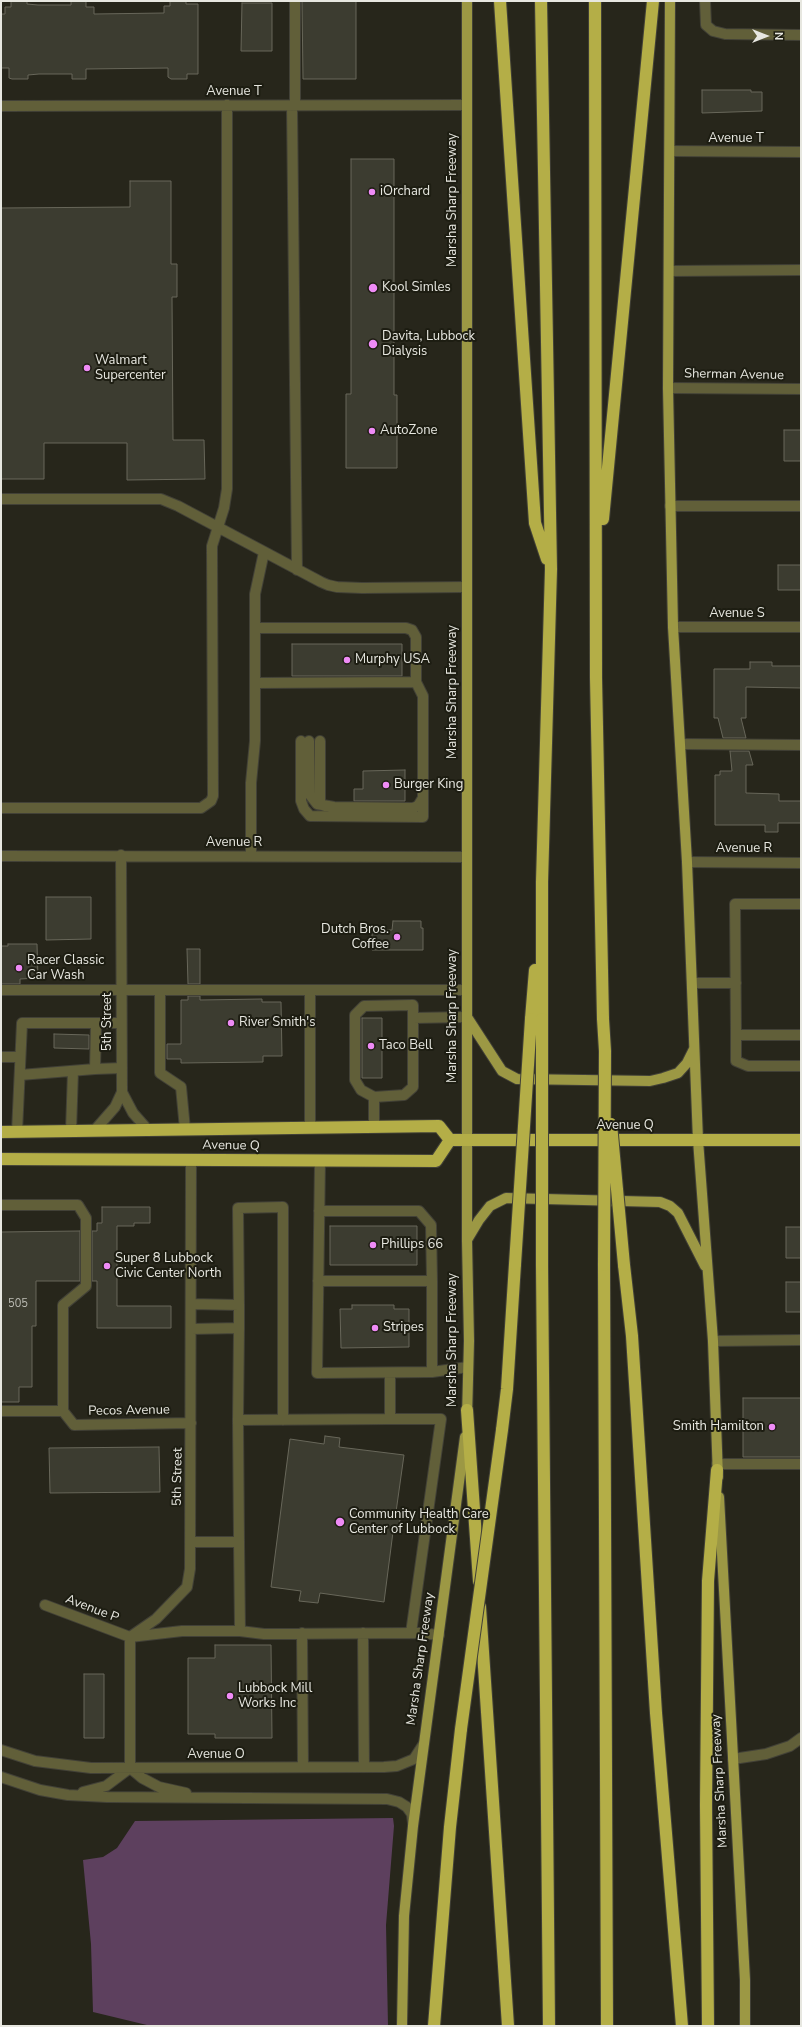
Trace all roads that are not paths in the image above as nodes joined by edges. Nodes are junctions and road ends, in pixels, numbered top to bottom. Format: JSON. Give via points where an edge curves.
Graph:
{"nodes":[{"id":1,"x":295,"y":1,"type":"edge"},
{"id":2,"x":467,"y":1,"type":"edge"},
{"id":3,"x":500,"y":1,"type":"edge"},
{"id":4,"x":541,"y":1,"type":"edge"},
{"id":5,"x":595,"y":1,"type":"edge"},
{"id":6,"x":653,"y":1,"type":"edge"},
{"id":7,"x":670,"y":1,"type":"edge"},
{"id":8,"x":705,"y":1,"type":"edge"},
{"id":9,"x":801,"y":35,"type":"edge"},
{"id":10,"x":228,"y":105,"type":"junction"},
{"id":11,"x":293,"y":105,"type":"junction"},
{"id":12,"x":467,"y":105,"type":"junction"},
{"id":13,"x":1,"y":106,"type":"edge"},
{"id":14,"x":670,"y":151,"type":"junction"},
{"id":15,"x":801,"y":152,"type":"edge"},
{"id":16,"x":801,"y":270,"type":"edge"},
{"id":17,"x":669,"y":271,"type":"junction"},
{"id":18,"x":668,"y":388,"type":"junction"},
{"id":19,"x":801,"y":389,"type":"edge"},
{"id":20,"x":1,"y":499,"type":"edge"},
{"id":21,"x":670,"y":506,"type":"junction"},
{"id":22,"x":801,"y":506,"type":"edge"},
{"id":23,"x":217,"y":526,"type":"junction"},
{"id":24,"x":264,"y":552,"type":"junction"},
{"id":25,"x":551,"y":569,"type":"junction"},
{"id":26,"x":297,"y":570,"type":"junction"},
{"id":27,"x":467,"y":587,"type":"junction"},
{"id":28,"x":596,"y":590,"type":"junction"},
{"id":29,"x":672,"y":627,"type":"junction"},
{"id":30,"x":801,"y":627,"type":"edge"},
{"id":31,"x":255,"y":628,"type":"junction"},
{"id":32,"x":416,"y":682,"type":"junction"},
{"id":33,"x":255,"y":683,"type":"junction"},
{"id":34,"x":320,"y":741,"type":"dead end"},
{"id":35,"x":680,"y":744,"type":"junction"},
{"id":36,"x":801,"y":745,"type":"edge"},
{"id":37,"x":423,"y":798,"type":"junction"},
{"id":38,"x":326,"y":806,"type":"junction"},
{"id":39,"x":1,"y":808,"type":"edge"},
{"id":40,"x":121,"y":855,"type":"junction"},
{"id":41,"x":1,"y":856,"type":"edge"},
{"id":42,"x":251,"y":856,"type":"junction"},
{"id":43,"x":467,"y":857,"type":"junction"},
{"id":44,"x":687,"y":862,"type":"junction"},
{"id":45,"x":801,"y":862,"type":"edge"},
{"id":46,"x":801,"y":904,"type":"edge"},
{"id":47,"x":692,"y":983,"type":"junction"},
{"id":48,"x":736,"y":983,"type":"junction"},
{"id":49,"x":1,"y":990,"type":"edge"},
{"id":50,"x":121,"y":990,"type":"junction"},
{"id":51,"x":160,"y":990,"type":"junction"},
{"id":52,"x":310,"y":990,"type":"junction"},
{"id":53,"x":467,"y":990,"type":"junction"},
{"id":54,"x":467,"y":1017,"type":"junction"},
{"id":55,"x":413,"y":1018,"type":"junction"},
{"id":56,"x":537,"y":1018,"type":"junction"},
{"id":57,"x":96,"y":1023,"type":"junction"},
{"id":58,"x":121,"y":1023,"type":"junction"},
{"id":59,"x":736,"y":1035,"type":"junction"},
{"id":60,"x":801,"y":1035,"type":"edge"},
{"id":61,"x":695,"y":1047,"type":"junction"},
{"id":62,"x":605,"y":1050,"type":"junction"},
{"id":63,"x":1,"y":1057,"type":"edge"},
{"id":64,"x":20,"y":1057,"type":"junction"},
{"id":65,"x":801,"y":1066,"type":"edge"},
{"id":66,"x":122,"y":1068,"type":"junction"},
{"id":67,"x":95,"y":1069,"type":"junction"},
{"id":68,"x":73,"y":1071,"type":"junction"},
{"id":69,"x":20,"y":1075,"type":"junction"},
{"id":70,"x":122,"y":1092,"type":"junction"},
{"id":71,"x":374,"y":1096,"type":"junction"},
{"id":72,"x":374,"y":1126,"type":"junction"},
{"id":73,"x":310,"y":1127,"type":"junction"},
{"id":74,"x":185,"y":1129,"type":"junction"},
{"id":75,"x":94,"y":1130,"type":"junction"},
{"id":76,"x":148,"y":1130,"type":"junction"},
{"id":77,"x":71,"y":1131,"type":"junction"},
{"id":78,"x":1,"y":1132,"type":"edge"},
{"id":79,"x":17,"y":1132,"type":"junction"},
{"id":80,"x":467,"y":1139,"type":"junction"},
{"id":81,"x":450,"y":1140,"type":"junction"},
{"id":82,"x":698,"y":1140,"type":"junction"},
{"id":83,"x":801,"y":1140,"type":"edge"},
{"id":84,"x":1,"y":1159,"type":"edge"},
{"id":85,"x":191,"y":1159,"type":"junction"},
{"id":86,"x":320,"y":1161,"type":"junction"},
{"id":87,"x":1,"y":1205,"type":"edge"},
{"id":88,"x":319,"y":1211,"type":"junction"},
{"id":89,"x":467,"y":1241,"type":"junction"},
{"id":90,"x":707,"y":1269,"type":"junction"},
{"id":91,"x":318,"y":1281,"type":"junction"},
{"id":92,"x":432,"y":1281,"type":"junction"},
{"id":93,"x":191,"y":1304,"type":"junction"},
{"id":94,"x":239,"y":1305,"type":"junction"},
{"id":95,"x":239,"y":1328,"type":"junction"},
{"id":96,"x":191,"y":1329,"type":"junction"},
{"id":97,"x":713,"y":1340,"type":"junction"},
{"id":98,"x":801,"y":1340,"type":"edge"},
{"id":99,"x":468,"y":1367,"type":"junction"},
{"id":100,"x":432,"y":1372,"type":"junction"},
{"id":101,"x":390,"y":1373,"type":"junction"},
{"id":102,"x":467,"y":1410,"type":"junction"},
{"id":103,"x":1,"y":1411,"type":"edge"},
{"id":104,"x":63,"y":1411,"type":"junction"},
{"id":105,"x":390,"y":1419,"type":"junction"},
{"id":106,"x":238,"y":1420,"type":"junction"},
{"id":107,"x":283,"y":1420,"type":"junction"},
{"id":108,"x":191,"y":1423,"type":"junction"},
{"id":109,"x":801,"y":1464,"type":"edge"},
{"id":110,"x":717,"y":1467,"type":"junction"},
{"id":111,"x":190,"y":1542,"type":"junction"},
{"id":112,"x":239,"y":1542,"type":"junction"},
{"id":113,"x":45,"y":1605,"type":"dead end"},
{"id":114,"x":240,"y":1631,"type":"junction"},
{"id":115,"x":363,"y":1633,"type":"junction"},
{"id":116,"x":411,"y":1633,"type":"junction"},
{"id":117,"x":302,"y":1634,"type":"junction"},
{"id":118,"x":439,"y":1635,"type":"junction"},
{"id":119,"x":130,"y":1637,"type":"junction"},
{"id":120,"x":801,"y":1738,"type":"edge"},
{"id":121,"x":424,"y":1746,"type":"junction"},
{"id":122,"x":1,"y":1750,"type":"edge"},
{"id":123,"x":733,"y":1759,"type":"junction"},
{"id":124,"x":303,"y":1767,"type":"junction"},
{"id":125,"x":364,"y":1767,"type":"junction"},
{"id":126,"x":130,"y":1768,"type":"junction"},
{"id":127,"x":1,"y":1777,"type":"edge"},
{"id":128,"x":71,"y":1795,"type":"junction"},
{"id":129,"x":216,"y":1798,"type":"junction"},
{"id":130,"x":413,"y":1826,"type":"junction"},
{"id":131,"x":402,"y":2026,"type":"edge"},
{"id":132,"x":434,"y":2026,"type":"edge"},
{"id":133,"x":508,"y":2026,"type":"edge"},
{"id":134,"x":549,"y":2026,"type":"edge"},
{"id":135,"x":607,"y":2026,"type":"edge"},
{"id":136,"x":682,"y":2026,"type":"edge"},
{"id":137,"x":708,"y":2026,"type":"edge"},
{"id":138,"x":745,"y":2026,"type":"edge"}],
"edges":[{"from":1,"to":11,"type":"street"},
{"from":2,"to":12,"type":"main road","name":"Marsha Sharp Freeway"},
{"from":3,"to":25,"type":"highway","via":[[535,523]]},
{"from":4,"to":25,"type":"highway"},
{"from":5,"to":28,"type":"highway"},
{"from":6,"to":28,"type":"highway"},
{"from":7,"to":14,"type":"main road","name":"Marsha Sharp Freeway"},
{"from":8,"to":9,"type":"street","via":[[706,25],[713,31],[725,34]]},
{"from":10,"to":11,"type":"street","name":"Avenue T"},
{"from":10,"to":13,"type":"street","name":"Avenue T"},
{"from":10,"to":23,"type":"street","via":[[228,489]]},
{"from":11,"to":12,"type":"street","name":"Avenue T"},
{"from":11,"to":26,"type":"street"},
{"from":12,"to":27,"type":"main road","name":"Marsha Sharp Freeway"},
{"from":14,"to":15,"type":"street","name":"Avenue T"},
{"from":14,"to":17,"type":"main road","name":"Marsha Sharp Freeway"},
{"from":16,"to":17,"type":"street"},
{"from":17,"to":18,"type":"main road","name":"Marsha Sharp Freeway"},
{"from":18,"to":19,"type":"street","name":"Sherman Avenue"},
{"from":18,"to":21,"type":"main road","name":"Marsha Sharp Freeway"},
{"from":20,"to":23,"type":"street","via":[[161,499]]},
{"from":21,"to":22,"type":"street"},
{"from":21,"to":29,"type":"main road","name":"Marsha Sharp Freeway"},
{"from":23,"to":24,"type":"street"},
{"from":23,"to":39,"type":"street","via":[[212,546],[211,801],[201,808]]},
{"from":24,"to":26,"type":"street"},
{"from":24,"to":31,"type":"street","via":[[255,594]]},
{"from":25,"to":56,"type":"highway"},
{"from":26,"to":27,"type":"street","via":[[337,587]]},
{"from":27,"to":43,"type":"main road","name":"Marsha Sharp Freeway"},
{"from":28,"to":62,"type":"highway","bridge":true},
{"from":29,"to":30,"type":"street","name":"Avenue S"},
{"from":29,"to":35,"type":"main road","name":"Marsha Sharp Freeway"},
{"from":31,"to":32,"type":"street","via":[[412,630],[416,637]]},
{"from":31,"to":33,"type":"street"},
{"from":32,"to":33,"type":"street"},
{"from":32,"to":37,"type":"street","via":[[423,696]]},
{"from":33,"to":42,"type":"street"},
{"from":34,"to":38,"type":"street","via":[[320,801]]},
{"from":35,"to":36,"type":"street"},
{"from":35,"to":44,"type":"main road","name":"Marsha Sharp Freeway"},
{"from":37,"to":38,"type":"street","via":[[418,806],[413,808]]},
{"from":37,"to":38,"type":"street","via":[[423,817],[310,816],[301,801],[305,741],[310,795],[317,804]]},
{"from":40,"to":41,"type":"street","name":"Avenue R"},
{"from":40,"to":42,"type":"street","name":"Avenue R"},
{"from":40,"to":50,"type":"street","name":"5th Street"},
{"from":42,"to":43,"type":"street","name":"Avenue R"},
{"from":43,"to":53,"type":"main road","name":"Marsha Sharp Freeway"},
{"from":44,"to":45,"type":"street","name":"Avenue R"},
{"from":44,"to":47,"type":"main road","name":"Marsha Sharp Freeway"},
{"from":46,"to":48,"type":"street","via":[[735,904]]},
{"from":47,"to":48,"type":"street"},
{"from":47,"to":61,"type":"main road","name":"Marsha Sharp Freeway"},
{"from":48,"to":59,"type":"street"},
{"from":49,"to":50,"type":"street"},
{"from":50,"to":51,"type":"street"},
{"from":50,"to":58,"type":"street","name":"5th Street"},
{"from":51,"to":52,"type":"street"},
{"from":51,"to":74,"type":"street","via":[[160,1073],[181,1087]]},
{"from":52,"to":53,"type":"street"},
{"from":52,"to":73,"type":"street"},
{"from":53,"to":54,"type":"main road","name":"Marsha Sharp Freeway"},
{"from":54,"to":55,"type":"street"},
{"from":54,"to":61,"type":"main road","via":[[502,1071],[517,1079],[650,1081],[678,1073],[687,1063]]},
{"from":54,"to":80,"type":"main road","name":"Marsha Sharp Freeway"},
{"from":55,"to":71,"type":"street","via":[[413,1087],[404,1095]]},
{"from":55,"to":71,"type":"street","via":[[413,1006],[364,1006],[355,1015],[355,1080],[361,1090]]},
{"from":56,"to":132,"type":"highway","bridge":true,"via":[[502,1430],[461,1729]]},
{"from":56,"to":134,"type":"highway","bridge":true,"via":[[542,1265]]},
{"from":57,"to":58,"type":"street"},
{"from":57,"to":64,"type":"street","via":[[22,1023]]},
{"from":57,"to":67,"type":"street"},
{"from":58,"to":66,"type":"street","name":"5th Street"},
{"from":59,"to":60,"type":"street"},
{"from":59,"to":65,"type":"street","via":[[736,1061],[748,1066]]},
{"from":61,"to":82,"type":"main road","name":"Marsha Sharp Freeway"},
{"from":62,"to":135,"type":"highway","bridge":true},
{"from":62,"to":136,"type":"highway","bridge":true,"via":[[632,1336],[656,1713]]},
{"from":63,"to":64,"type":"street"},
{"from":64,"to":69,"type":"street"},
{"from":66,"to":67,"type":"street"},
{"from":66,"to":70,"type":"street","name":"5th Street"},
{"from":67,"to":68,"type":"street"},
{"from":68,"to":69,"type":"street"},
{"from":68,"to":77,"type":"street"},
{"from":69,"to":79,"type":"street"},
{"from":70,"to":75,"type":"street","name":"5th Street","via":[[115,1107]]},
{"from":70,"to":76,"type":"street","name":"5th Street","via":[[133,1113]]},
{"from":71,"to":72,"type":"street"},
{"from":72,"to":73,"type":"highway","name":"Avenue Q"},
{"from":72,"to":81,"type":"highway","name":"Avenue Q","via":[[439,1126]]},
{"from":73,"to":74,"type":"highway","name":"Avenue Q"},
{"from":74,"to":76,"type":"highway","name":"Avenue Q"},
{"from":75,"to":76,"type":"highway","name":"Avenue Q"},
{"from":75,"to":77,"type":"highway","name":"Avenue Q"},
{"from":77,"to":79,"type":"highway","name":"Avenue Q"},
{"from":78,"to":79,"type":"highway","name":"Avenue Q"},
{"from":80,"to":81,"type":"highway","name":"Avenue Q"},
{"from":80,"to":82,"type":"highway","name":"Avenue Q"},
{"from":80,"to":89,"type":"main road","name":"Marsha Sharp Freeway"},
{"from":81,"to":86,"type":"highway","name":"Avenue Q","via":[[436,1161]]},
{"from":82,"to":83,"type":"highway","name":"Avenue Q"},
{"from":82,"to":90,"type":"main road","name":"Marsha Sharp Freeway"},
{"from":84,"to":85,"type":"highway","name":"Avenue Q"},
{"from":85,"to":86,"type":"highway","name":"Avenue Q"},
{"from":85,"to":93,"type":"street","name":"5th Street"},
{"from":86,"to":88,"type":"street"},
{"from":87,"to":104,"type":"street","via":[[78,1205],[86,1218],[86,1286],[63,1305]]},
{"from":88,"to":91,"type":"street"},
{"from":88,"to":92,"type":"street","via":[[419,1211],[431,1225]]},
{"from":89,"to":90,"type":"main road","via":[[490,1206],[506,1198],[660,1202],[678,1213]]},
{"from":89,"to":99,"type":"main road","name":"Marsha Sharp Freeway"},
{"from":90,"to":97,"type":"main road","name":"Marsha Sharp Freeway"},
{"from":91,"to":92,"type":"street"},
{"from":91,"to":101,"type":"street","via":[[317,1373]]},
{"from":92,"to":100,"type":"street"},
{"from":93,"to":94,"type":"street"},
{"from":93,"to":96,"type":"street","name":"5th Street"},
{"from":94,"to":95,"type":"street"},
{"from":94,"to":107,"type":"street","via":[[238,1208],[283,1207]]},
{"from":95,"to":96,"type":"street"},
{"from":95,"to":106,"type":"street"},
{"from":96,"to":108,"type":"street","name":"5th Street"},
{"from":97,"to":98,"type":"street"},
{"from":97,"to":110,"type":"main road","name":"Marsha Sharp Freeway"},
{"from":99,"to":100,"type":"street"},
{"from":99,"to":102,"type":"main road","name":"Marsha Sharp Freeway"},
{"from":100,"to":101,"type":"street"},
{"from":101,"to":105,"type":"street"},
{"from":102,"to":118,"type":"main road","name":"Marsha Sharp Freeway"},
{"from":102,"to":133,"type":"highway"},
{"from":103,"to":104,"type":"street"},
{"from":104,"to":108,"type":"street","name":"Pecos Avenue","via":[[74,1425]]},
{"from":105,"to":107,"type":"street"},
{"from":105,"to":116,"type":"street","via":[[441,1419]]},
{"from":106,"to":107,"type":"street"},
{"from":106,"to":112,"type":"street"},
{"from":108,"to":111,"type":"street","name":"5th Street"},
{"from":109,"to":110,"type":"street"},
{"from":110,"to":123,"type":"main road","name":"Marsha Sharp Freeway"},
{"from":110,"to":137,"type":"highway","via":[[708,1581]]},
{"from":111,"to":112,"type":"street"},
{"from":111,"to":119,"type":"street","name":"5th Street","via":[[190,1569],[186,1587],[156,1619]]},
{"from":112,"to":114,"type":"street"},
{"from":113,"to":119,"type":"street","name":"Avenue P"},
{"from":114,"to":117,"type":"street"},
{"from":114,"to":119,"type":"street","via":[[182,1631]]},
{"from":115,"to":116,"type":"street"},
{"from":115,"to":117,"type":"street"},
{"from":115,"to":125,"type":"street"},
{"from":116,"to":118,"type":"street"},
{"from":117,"to":124,"type":"street"},
{"from":118,"to":121,"type":"main road","name":"Marsha Sharp Freeway"},
{"from":119,"to":126,"type":"street"},
{"from":120,"to":123,"type":"street","via":[[790,1746],[766,1754]]},
{"from":121,"to":125,"type":"street","name":"Avenue O","via":[[419,1754],[406,1763],[397,1766]]},
{"from":121,"to":130,"type":"main road","name":"Marsha Sharp Freeway"},
{"from":122,"to":126,"type":"street","name":"Avenue O","via":[[35,1761],[59,1765]]},
{"from":123,"to":138,"type":"main road","name":"Marsha Sharp Freeway","via":[[745,1980]]},
{"from":124,"to":125,"type":"street","name":"Avenue O"},
{"from":124,"to":126,"type":"street","name":"Avenue O"},
{"from":126,"to":128,"type":"street","via":[[106,1786]]},
{"from":126,"to":129,"type":"street","via":[[159,1787]]},
{"from":127,"to":128,"type":"street","via":[[40,1790]]},
{"from":128,"to":129,"type":"street"},
{"from":129,"to":130,"type":"street","via":[[387,1799],[407,1807],[412,1814]]},
{"from":130,"to":131,"type":"main road","name":"Marsha Sharp Freeway","via":[[404,1916]]}]}
